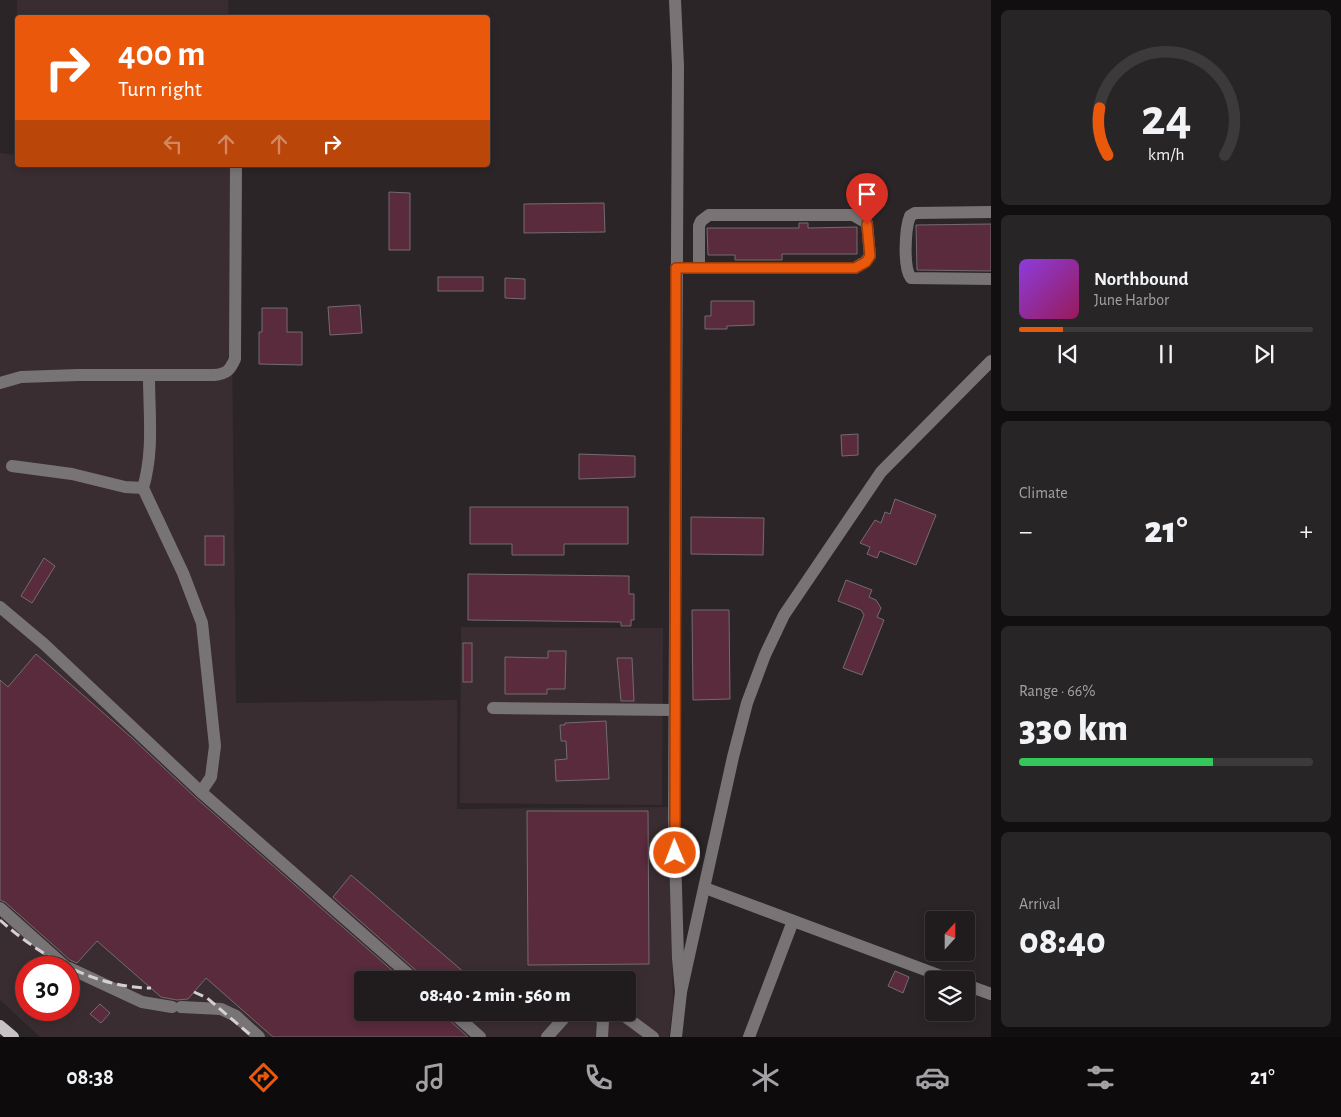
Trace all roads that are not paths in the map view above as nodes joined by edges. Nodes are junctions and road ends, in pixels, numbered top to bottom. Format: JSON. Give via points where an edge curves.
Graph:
{"nodes":[{"id":1,"x":675,"y":0,"type":"edge"},
{"id":2,"x":236,"y":167,"type":"edge"},
{"id":3,"x":991,"y":212,"type":"edge"},
{"id":4,"x":676,"y":268,"type":"junction"},
{"id":5,"x":699,"y":268,"type":"junction"},
{"id":6,"x":991,"y":279,"type":"edge"},
{"id":7,"x":991,"y":361,"type":"edge"},
{"id":8,"x":149,"y":376,"type":"junction"},
{"id":9,"x":0,"y":383,"type":"edge"},
{"id":10,"x":12,"y":466,"type":"dead end"},
{"id":11,"x":143,"y":488,"type":"junction"},
{"id":12,"x":0,"y":607,"type":"edge"},
{"id":13,"x":492,"y":708,"type":"dead end"},
{"id":14,"x":674,"y":710,"type":"junction"},
{"id":15,"x":201,"y":792,"type":"junction"},
{"id":16,"x":704,"y":888,"type":"junction"},
{"id":17,"x":0,"y":908,"type":"edge"},
{"id":18,"x":793,"y":921,"type":"junction"},
{"id":19,"x":54,"y":956,"type":"edge"},
{"id":20,"x":405,"y":971,"type":"edge"},
{"id":21,"x":928,"y":971,"type":"edge"},
{"id":22,"x":80,"y":974,"type":"edge"},
{"id":23,"x":975,"y":988,"type":"edge"},
{"id":24,"x":682,"y":992,"type":"junction"},
{"id":25,"x":991,"y":994,"type":"edge"},
{"id":26,"x":462,"y":1021,"type":"edge"},
{"id":27,"x":561,"y":1021,"type":"edge"},
{"id":28,"x":603,"y":1021,"type":"edge"},
{"id":29,"x":631,"y":1021,"type":"edge"},
{"id":30,"x":0,"y":1026,"type":"edge"},
{"id":31,"x":13,"y":1037,"type":"edge"},
{"id":32,"x":259,"y":1037,"type":"edge"},
{"id":33,"x":480,"y":1037,"type":"edge"},
{"id":34,"x":547,"y":1037,"type":"edge"},
{"id":35,"x":602,"y":1037,"type":"edge"},
{"id":36,"x":653,"y":1037,"type":"edge"},
{"id":37,"x":676,"y":1037,"type":"edge"},
{"id":38,"x":749,"y":1037,"type":"edge"}],
"edges":[{"from":1,"to":4,"type":"street","via":[[678,66]]},
{"from":2,"to":8,"type":"street","via":[[235,359],[225,374]]},
{"from":3,"to":6,"type":"street","via":[[915,213],[910,216],[906,231],[907,271],[911,278]]},
{"from":4,"to":5,"type":"street"},
{"from":4,"to":14,"type":"street"},
{"from":5,"to":5,"type":"street","via":[[855,268],[870,256],[868,227],[864,220],[853,215],[709,215],[699,226]]},
{"from":7,"to":16,"type":"street","via":[[893,457],[784,615],[764,655],[747,703]]},
{"from":8,"to":9,"type":"street","via":[[21,377]]},
{"from":8,"to":11,"type":"street","via":[[151,441]]},
{"from":10,"to":11,"type":"street"},
{"from":11,"to":15,"type":"street","via":[[183,573],[202,623],[215,746],[211,777]]},
{"from":12,"to":15,"type":"street","via":[[44,644]]},
{"from":13,"to":14,"type":"street"},
{"from":14,"to":24,"type":"street","via":[[676,923]]},
{"from":15,"to":20,"type":"street"},
{"from":16,"to":18,"type":"street"},
{"from":16,"to":24,"type":"street"},
{"from":17,"to":19,"type":"street"},
{"from":18,"to":21,"type":"street"},
{"from":18,"to":38,"type":"street"},
{"from":22,"to":32,"type":"street","via":[[142,1002],[221,1009],[236,1016]]},
{"from":23,"to":25,"type":"street"},
{"from":24,"to":37,"type":"street"},
{"from":26,"to":33,"type":"street"},
{"from":27,"to":34,"type":"street"},
{"from":28,"to":35,"type":"street"},
{"from":29,"to":36,"type":"street"},
{"from":30,"to":31,"type":"main road"}]}
